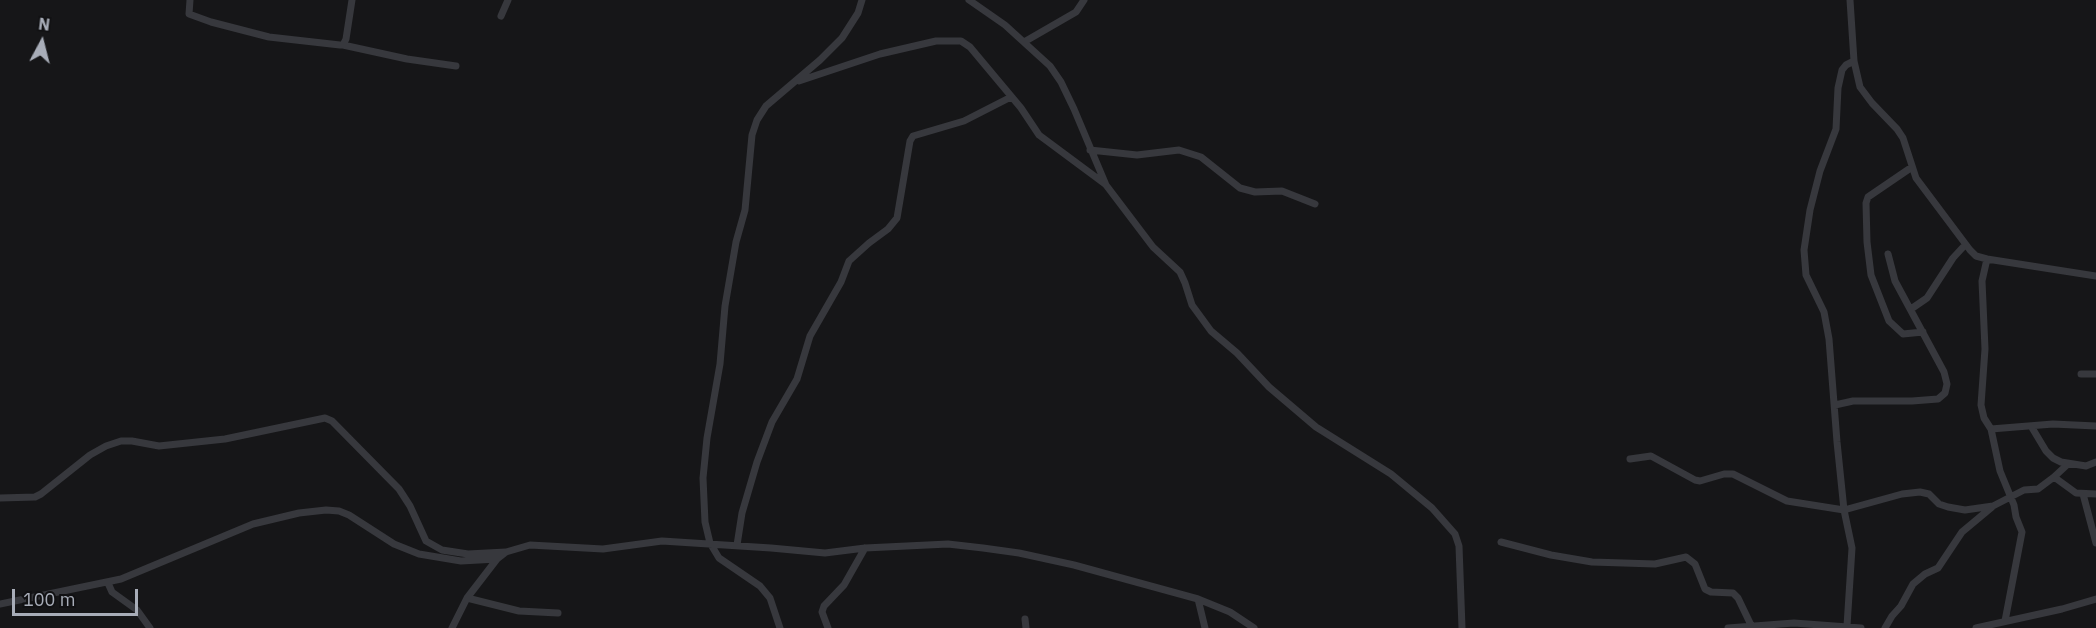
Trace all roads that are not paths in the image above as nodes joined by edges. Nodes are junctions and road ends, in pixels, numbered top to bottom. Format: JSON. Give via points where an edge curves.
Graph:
{"nodes":[{"id":1,"x":190,"y":0,"type":"edge"},
{"id":2,"x":352,"y":0,"type":"edge"},
{"id":3,"x":508,"y":0,"type":"edge"},
{"id":4,"x":862,"y":0,"type":"edge"},
{"id":5,"x":969,"y":0,"type":"edge"},
{"id":6,"x":1084,"y":0,"type":"edge"},
{"id":7,"x":1850,"y":0,"type":"edge"},
{"id":8,"x":501,"y":15,"type":"dead end"},
{"id":9,"x":1024,"y":42,"type":"junction"},
{"id":10,"x":343,"y":45,"type":"junction"},
{"id":11,"x":1854,"y":61,"type":"junction"},
{"id":12,"x":456,"y":66,"type":"dead end"},
{"id":13,"x":794,"y":82,"type":"junction"},
{"id":14,"x":1011,"y":97,"type":"junction"},
{"id":15,"x":1090,"y":150,"type":"junction"},
{"id":16,"x":1912,"y":166,"type":"junction"},
{"id":17,"x":1106,"y":185,"type":"junction"},
{"id":18,"x":1315,"y":204,"type":"dead end"},
{"id":19,"x":1965,"y":244,"type":"junction"},
{"id":20,"x":1888,"y":254,"type":"dead end"},
{"id":21,"x":1987,"y":259,"type":"junction"},
{"id":22,"x":2096,"y":276,"type":"edge"},
{"id":23,"x":1911,"y":309,"type":"junction"},
{"id":24,"x":1923,"y":332,"type":"junction"},
{"id":25,"x":2081,"y":374,"type":"dead end"},
{"id":26,"x":2096,"y":374,"type":"edge"},
{"id":27,"x":1835,"y":405,"type":"junction"},
{"id":28,"x":2031,"y":426,"type":"junction"},
{"id":29,"x":2096,"y":426,"type":"edge"},
{"id":30,"x":1991,"y":429,"type":"junction"},
{"id":31,"x":1630,"y":459,"type":"dead end"},
{"id":32,"x":2096,"y":462,"type":"edge"},
{"id":33,"x":2068,"y":464,"type":"junction"},
{"id":34,"x":2054,"y":477,"type":"junction"},
{"id":35,"x":2083,"y":494,"type":"junction"},
{"id":36,"x":2096,"y":494,"type":"edge"},
{"id":37,"x":0,"y":498,"type":"edge"},
{"id":38,"x":2011,"y":498,"type":"junction"},
{"id":39,"x":1993,"y":506,"type":"junction"},
{"id":40,"x":1844,"y":510,"type":"junction"},
{"id":41,"x":1501,"y":542,"type":"dead end"},
{"id":42,"x":710,"y":543,"type":"junction"},
{"id":43,"x":2096,"y":543,"type":"edge"},
{"id":44,"x":737,"y":545,"type":"junction"},
{"id":45,"x":865,"y":548,"type":"junction"},
{"id":46,"x":506,"y":552,"type":"junction"},
{"id":47,"x":497,"y":559,"type":"junction"},
{"id":48,"x":108,"y":583,"type":"junction"},
{"id":49,"x":467,"y":598,"type":"junction"},
{"id":50,"x":1198,"y":599,"type":"junction"},
{"id":51,"x":2096,"y":599,"type":"edge"},
{"id":52,"x":0,"y":604,"type":"edge"},
{"id":53,"x":558,"y":614,"type":"dead end"},
{"id":54,"x":1025,"y":620,"type":"dead end"},
{"id":55,"x":2005,"y":621,"type":"junction"},
{"id":56,"x":1751,"y":625,"type":"junction"},
{"id":57,"x":1847,"y":626,"type":"junction"},
{"id":58,"x":150,"y":628,"type":"edge"},
{"id":59,"x":452,"y":628,"type":"edge"},
{"id":60,"x":780,"y":628,"type":"edge"},
{"id":61,"x":828,"y":628,"type":"edge"},
{"id":62,"x":1026,"y":628,"type":"edge"},
{"id":63,"x":1204,"y":628,"type":"edge"},
{"id":64,"x":1254,"y":628,"type":"edge"},
{"id":65,"x":1462,"y":628,"type":"edge"},
{"id":66,"x":1728,"y":628,"type":"edge"},
{"id":67,"x":1861,"y":628,"type":"edge"},
{"id":68,"x":1885,"y":628,"type":"edge"},
{"id":69,"x":1976,"y":628,"type":"edge"}],
"edges":[{"from":1,"to":10,"type":"street","via":[[189,14],[211,22],[269,37]]},
{"from":2,"to":10,"type":"street"},
{"from":3,"to":8,"type":"street"},
{"from":4,"to":13,"type":"street","via":[[842,38]]},
{"from":5,"to":9,"type":"street"},
{"from":6,"to":9,"type":"street","via":[[1076,12]]},
{"from":7,"to":11,"type":"street"},
{"from":9,"to":15,"type":"street","via":[[1061,82]]},
{"from":10,"to":12,"type":"street"},
{"from":11,"to":16,"type":"street","via":[[1860,87],[1903,138]]},
{"from":11,"to":27,"type":"street","via":[[1842,70],[1836,129],[1820,171],[1804,250],[1806,274],[1828,327]]},
{"from":13,"to":14,"type":"street","via":[[880,54],[950,40],[970,46]]},
{"from":13,"to":42,"type":"street","via":[[766,106],[752,135],[745,210],[724,306],[720,364],[707,438],[703,478]]},
{"from":14,"to":17,"type":"street","via":[[1039,135]]},
{"from":14,"to":44,"type":"street","via":[[964,121],[913,136],[897,218],[849,261],[810,336],[796,378],[772,422],[757,462]]},
{"from":15,"to":17,"type":"street"},
{"from":15,"to":18,"type":"street","via":[[1137,155],[1179,150],[1201,157],[1240,188],[1282,191]]},
{"from":16,"to":19,"type":"street","via":[[1916,178]]},
{"from":16,"to":24,"type":"street","via":[[1868,197],[1867,242],[1871,275],[1888,321],[1903,334]]},
{"from":17,"to":65,"type":"street","via":[[1153,247],[1183,276],[1192,305],[1210,331],[1316,427],[1391,474],[1432,508],[1455,534],[1459,546]]},
{"from":19,"to":21,"type":"street","via":[[1976,256]]},
{"from":19,"to":23,"type":"street","via":[[1927,298]]},
{"from":20,"to":23,"type":"street","via":[[1895,281]]},
{"from":21,"to":22,"type":"street"},
{"from":21,"to":30,"type":"street","via":[[1982,281],[1985,349],[1981,405]]},
{"from":23,"to":24,"type":"street"},
{"from":24,"to":27,"type":"street","via":[[1944,372],[1947,384],[1942,397]]},
{"from":25,"to":26,"type":"street"},
{"from":27,"to":40,"type":"street"},
{"from":28,"to":29,"type":"street"},
{"from":28,"to":30,"type":"street"},
{"from":28,"to":33,"type":"street","via":[[2046,452]]},
{"from":30,"to":38,"type":"street","via":[[2000,471]]},
{"from":31,"to":40,"type":"street","via":[[1651,456],[1700,481],[1733,474],[1787,501]]},
{"from":32,"to":33,"type":"street","via":[[2086,466]]},
{"from":33,"to":34,"type":"street"},
{"from":34,"to":35,"type":"street"},
{"from":34,"to":38,"type":"street","via":[[2038,489],[2024,490]]},
{"from":35,"to":36,"type":"street"},
{"from":35,"to":43,"type":"street"},
{"from":37,"to":46,"type":"street","via":[[35,497],[90,455],[121,441],[159,446],[225,439],[325,418],[399,489],[426,542],[442,550],[468,554]]},
{"from":38,"to":39,"type":"street"},
{"from":38,"to":55,"type":"street","via":[[2022,535]]},
{"from":39,"to":40,"type":"street","via":[[1965,510],[1948,507],[1920,492]]},
{"from":39,"to":68,"type":"street","via":[[1962,532],[1938,568],[1913,584]]},
{"from":40,"to":57,"type":"street","via":[[1852,558]]},
{"from":41,"to":56,"type":"street","via":[[1592,562],[1655,564],[1686,557],[1695,564],[1704,589],[1728,591],[1738,598]]},
{"from":42,"to":44,"type":"street"},
{"from":42,"to":46,"type":"street","via":[[646,542],[603,549],[540,544]]},
{"from":42,"to":60,"type":"street","via":[[719,558],[760,586],[770,598]]},
{"from":44,"to":45,"type":"street","via":[[825,553]]},
{"from":45,"to":50,"type":"street","via":[[948,544],[1019,553]]},
{"from":45,"to":61,"type":"street","via":[[844,585],[824,606],[822,612]]},
{"from":46,"to":47,"type":"street"},
{"from":47,"to":48,"type":"street","via":[[461,561],[419,554],[394,544],[339,511],[314,511],[244,528]]},
{"from":47,"to":49,"type":"street"},
{"from":48,"to":52,"type":"street"},
{"from":48,"to":58,"type":"street","via":[[112,592],[137,610]]},
{"from":49,"to":53,"type":"street","via":[[519,611]]},
{"from":49,"to":59,"type":"street"},
{"from":50,"to":63,"type":"street"},
{"from":50,"to":64,"type":"street","via":[[1230,612]]},
{"from":51,"to":55,"type":"street"},
{"from":54,"to":62,"type":"street"},
{"from":55,"to":69,"type":"street"},
{"from":56,"to":57,"type":"street"},
{"from":56,"to":66,"type":"street"},
{"from":57,"to":67,"type":"street"}]}
